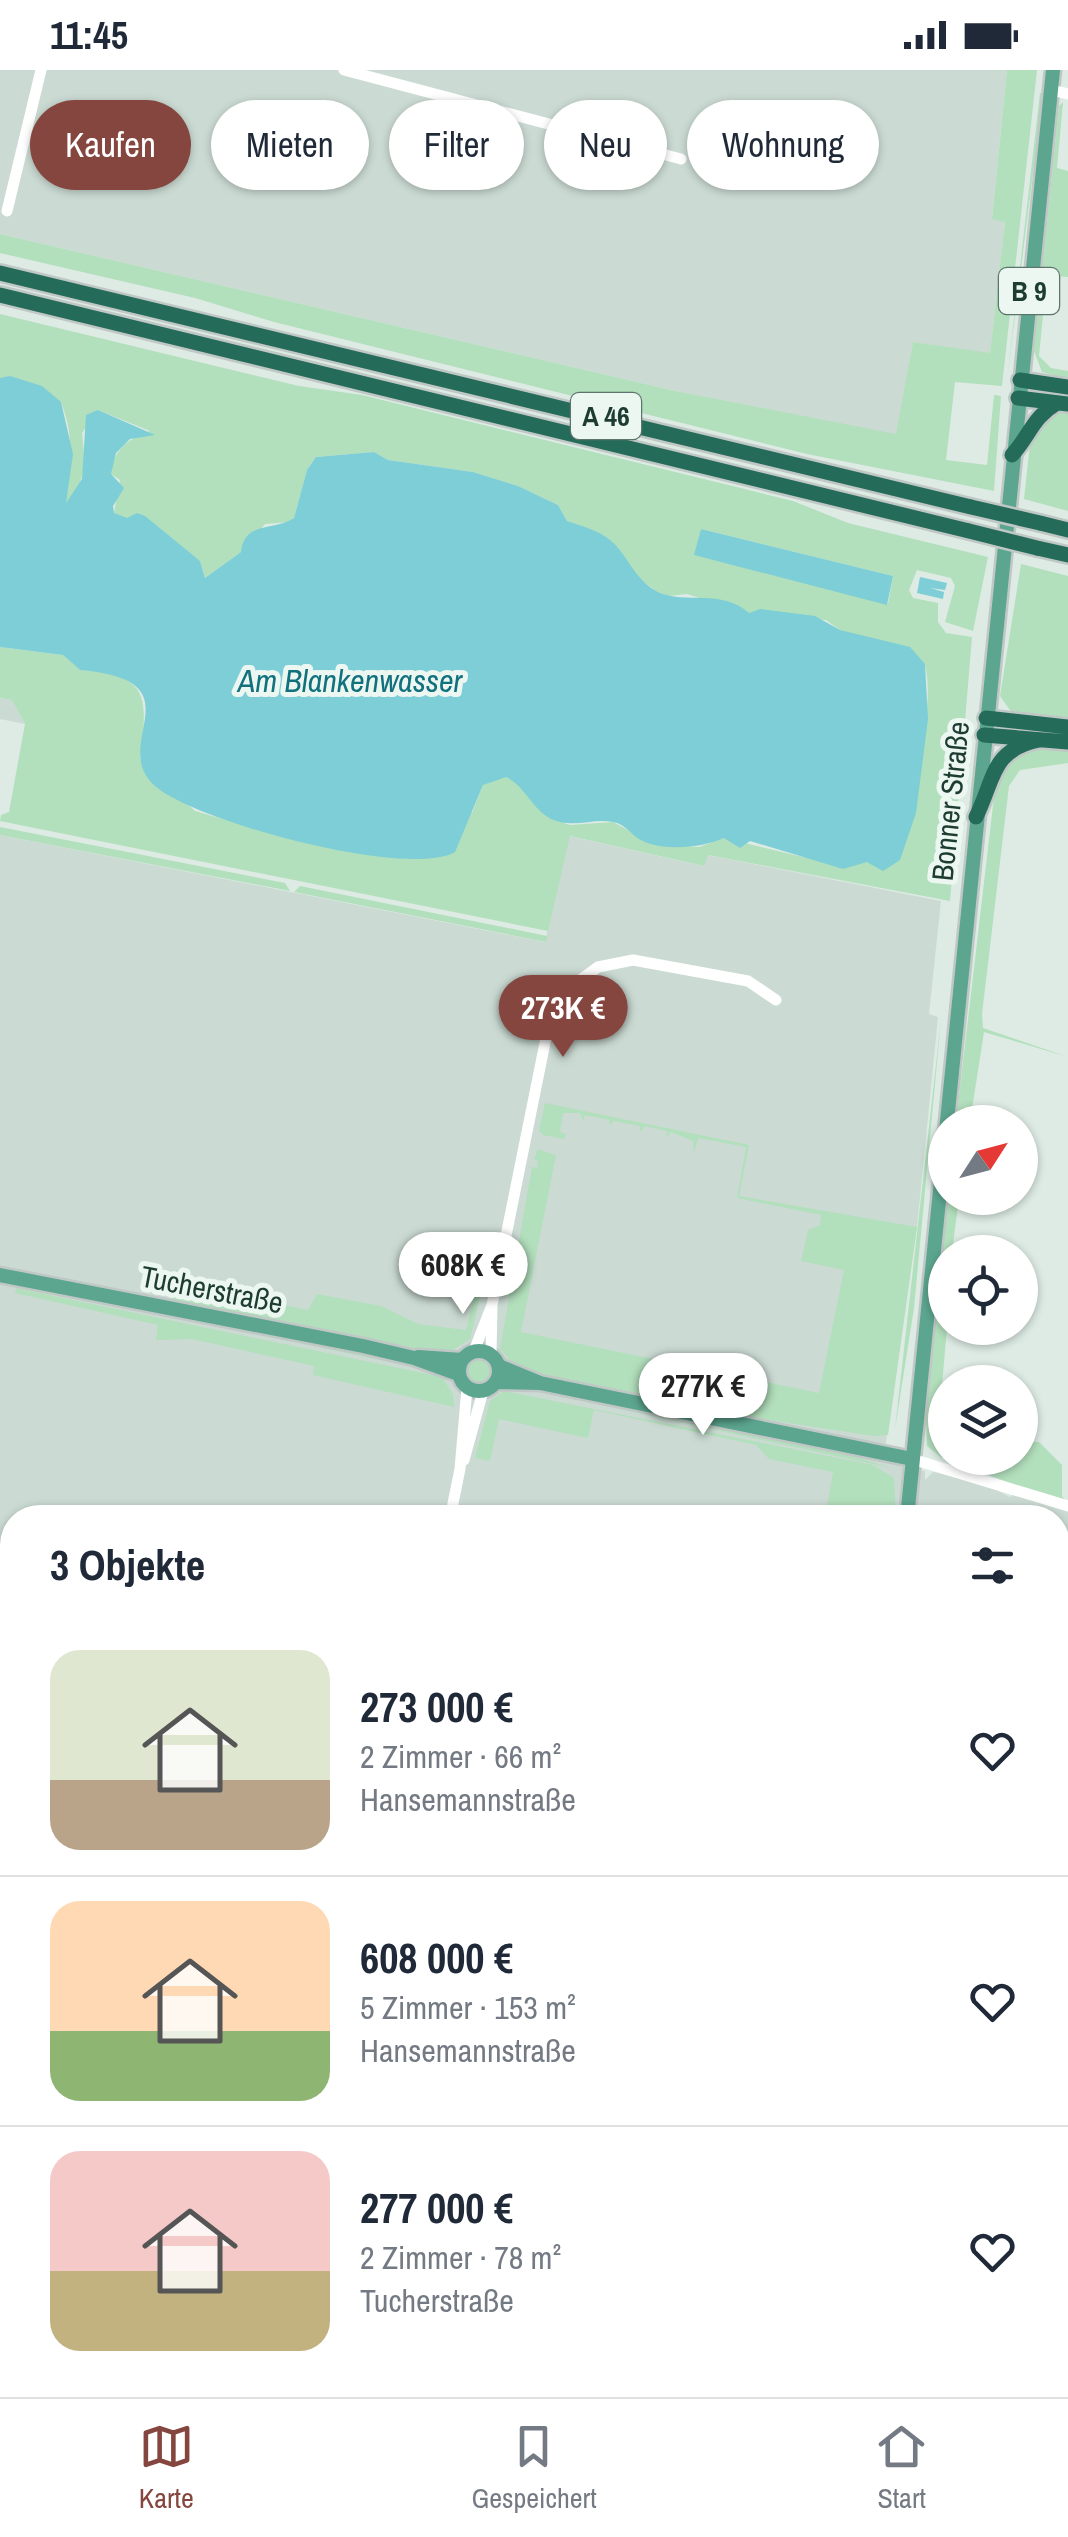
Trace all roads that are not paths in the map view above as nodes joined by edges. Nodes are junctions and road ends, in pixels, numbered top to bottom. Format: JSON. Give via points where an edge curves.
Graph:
{"nodes":[{"id":1,"x":41,"y":70,"type":"edge"},
{"id":2,"x":344,"y":70,"type":"edge"},
{"id":3,"x":1053,"y":70,"type":"edge"},
{"id":4,"x":1050,"y":90,"type":"junction"},
{"id":5,"x":1068,"y":94,"type":"edge"},
{"id":6,"x":682,"y":159,"type":"dead end"},
{"id":7,"x":7,"y":212,"type":"dead end"},
{"id":8,"x":0,"y":271,"type":"edge"},
{"id":9,"x":0,"y":295,"type":"edge"},
{"id":10,"x":1020,"y":380,"type":"junction"},
{"id":11,"x":1068,"y":387,"type":"edge"},
{"id":12,"x":1018,"y":398,"type":"junction"},
{"id":13,"x":1063,"y":403,"type":"edge"},
{"id":14,"x":1012,"y":454,"type":"junction"},
{"id":15,"x":1068,"y":530,"type":"edge"},
{"id":16,"x":1068,"y":556,"type":"edge"},
{"id":17,"x":986,"y":718,"type":"junction"},
{"id":18,"x":1068,"y":728,"type":"edge"},
{"id":19,"x":984,"y":735,"type":"junction"},
{"id":20,"x":1039,"y":740,"type":"junction"},
{"id":21,"x":1068,"y":742,"type":"edge"},
{"id":22,"x":976,"y":817,"type":"junction"},
{"id":23,"x":776,"y":1000,"type":"dead end"},
{"id":24,"x":0,"y":1274,"type":"edge"},
{"id":25,"x":492,"y":1304,"type":"junction"},
{"id":26,"x":495,"y":1361,"type":"junction"},
{"id":27,"x":465,"y":1369,"type":"junction"},
{"id":28,"x":540,"y":1383,"type":"junction"},
{"id":29,"x":490,"y":1387,"type":"junction"},
{"id":30,"x":912,"y":1459,"type":"junction"},
{"id":31,"x":460,"y":1468,"type":"junction"},
{"id":32,"x":453,"y":1505,"type":"edge"},
{"id":33,"x":908,"y":1505,"type":"edge"},
{"id":34,"x":1065,"y":1505,"type":"edge"}],
"edges":[{"from":1,"to":7,"type":"street"},
{"from":2,"to":6,"type":"street"},
{"from":3,"to":4,"type":"main road","name":"Bonner Straße","number":"B 9"},
{"from":4,"to":5,"type":"street"},
{"from":4,"to":10,"type":"main road","name":"Bonner Straße","number":"B 9"},
{"from":8,"to":15,"type":"highway","number":"A 46","bridge":true},
{"from":9,"to":16,"type":"highway","number":"A 46","bridge":true},
{"from":10,"to":11,"type":"highway"},
{"from":10,"to":12,"type":"main road","name":"Bonner Straße","number":"B 9"},
{"from":12,"to":13,"type":"highway"},
{"from":12,"to":14,"type":"main road","name":"Bonner Straße","number":"B 9"},
{"from":13,"to":14,"type":"highway","via":[[1037,416]]},
{"from":14,"to":17,"type":"main road","name":"Bonner Straße","number":"B 9"},
{"from":17,"to":18,"type":"highway"},
{"from":17,"to":19,"type":"main road","name":"Bonner Straße","number":"B 9"},
{"from":19,"to":20,"type":"highway"},
{"from":19,"to":22,"type":"main road","name":"Bonner Straße","number":"B 9"},
{"from":20,"to":21,"type":"highway"},
{"from":20,"to":22,"type":"highway","via":[[1000,759]]},
{"from":22,"to":30,"type":"main road","name":"Bonner Straße","number":"B 9"},
{"from":23,"to":25,"type":"street","via":[[748,981],[633,960],[598,967],[569,988],[546,1033]]},
{"from":24,"to":27,"type":"main road","name":"Tucherstraße"},
{"from":25,"to":26,"type":"street"},
{"from":25,"to":27,"type":"street"},
{"from":26,"to":27,"type":"main road"},
{"from":26,"to":28,"type":"main road"},
{"from":26,"to":29,"type":"main road"},
{"from":27,"to":29,"type":"main road"},
{"from":27,"to":31,"type":"street"},
{"from":28,"to":29,"type":"main road"},
{"from":28,"to":30,"type":"main road"},
{"from":29,"to":31,"type":"street"},
{"from":30,"to":33,"type":"main road","name":"Bonner Straße","number":"B 9"},
{"from":30,"to":34,"type":"street"},
{"from":31,"to":32,"type":"street"}]}
